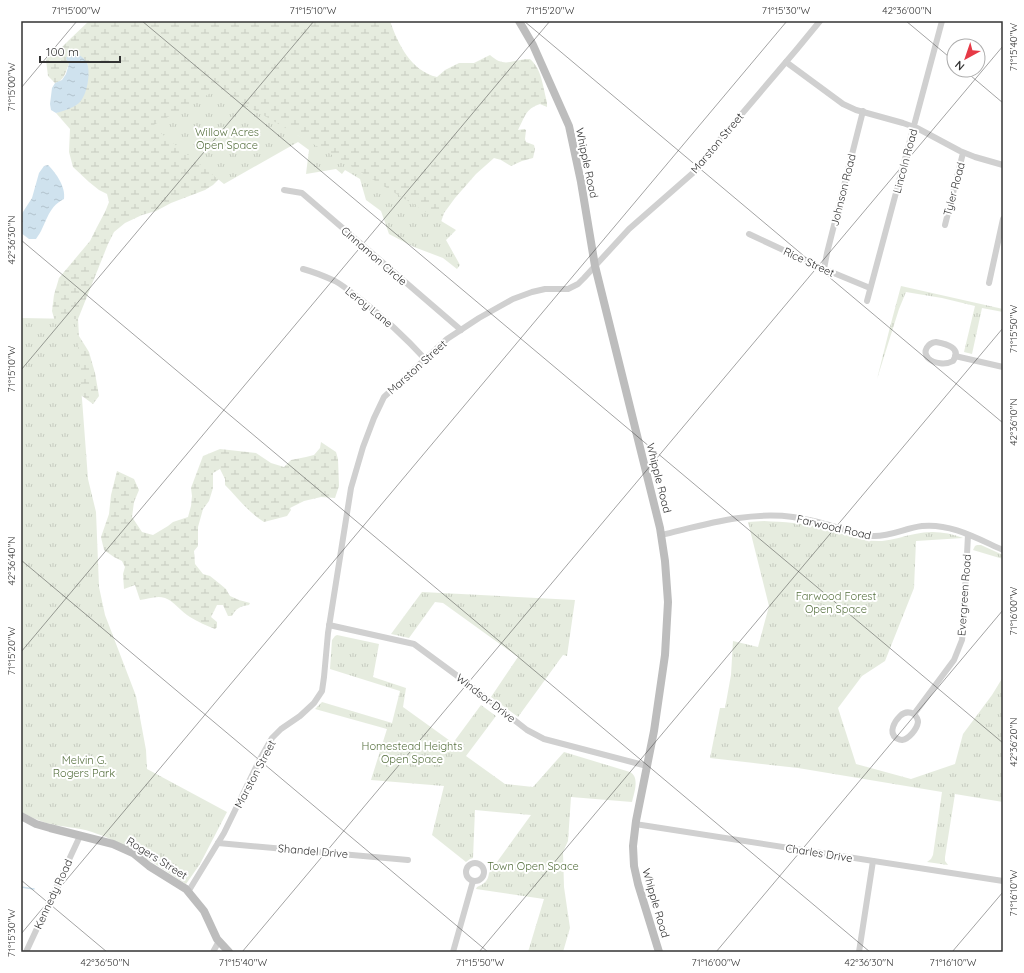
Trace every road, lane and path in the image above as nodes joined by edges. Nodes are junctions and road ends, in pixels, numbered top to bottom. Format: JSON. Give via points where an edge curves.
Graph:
{"nodes":[{"id":1,"x":519,"y":21,"type":"edge"},
{"id":2,"x":820,"y":21,"type":"edge"},
{"id":3,"x":942,"y":21,"type":"edge"},
{"id":4,"x":786,"y":62,"type":"junction"},
{"id":5,"x":863,"y":111,"type":"junction"},
{"id":6,"x":914,"y":127,"type":"junction"},
{"id":7,"x":963,"y":153,"type":"junction"},
{"id":8,"x":1003,"y":164,"type":"edge"},
{"id":9,"x":284,"y":190,"type":"dead end"},
{"id":10,"x":1003,"y":219,"type":"edge"},
{"id":11,"x":945,"y":225,"type":"dead end"},
{"id":12,"x":749,"y":234,"type":"dead end"},
{"id":13,"x":595,"y":266,"type":"junction"},
{"id":14,"x":303,"y":269,"type":"dead end"},
{"id":15,"x":824,"y":269,"type":"junction"},
{"id":16,"x":989,"y":283,"type":"dead end"},
{"id":17,"x":870,"y":288,"type":"junction"},
{"id":18,"x":867,"y":301,"type":"dead end"},
{"id":19,"x":461,"y":330,"type":"junction"},
{"id":20,"x":956,"y":356,"type":"junction"},
{"id":21,"x":425,"y":359,"type":"junction"},
{"id":22,"x":1003,"y":367,"type":"edge"},
{"id":23,"x":661,"y":535,"type":"junction"},
{"id":24,"x":968,"y":535,"type":"junction"},
{"id":25,"x":1003,"y":550,"type":"edge"},
{"id":26,"x":329,"y":625,"type":"junction"},
{"id":27,"x":914,"y":714,"type":"junction"},
{"id":28,"x":647,"y":766,"type":"junction"},
{"id":29,"x":21,"y":816,"type":"edge"},
{"id":30,"x":635,"y":824,"type":"junction"},
{"id":31,"x":80,"y":836,"type":"junction"},
{"id":32,"x":218,"y":843,"type":"junction"},
{"id":33,"x":408,"y":860,"type":"dead end"},
{"id":34,"x":873,"y":861,"type":"junction"},
{"id":35,"x":473,"y":881,"type":"dead end"},
{"id":36,"x":1003,"y":881,"type":"edge"},
{"id":37,"x":188,"y":892,"type":"junction"},
{"id":38,"x":219,"y":941,"type":"junction"},
{"id":39,"x":26,"y":952,"type":"edge"},
{"id":40,"x":213,"y":952,"type":"edge"},
{"id":41,"x":228,"y":952,"type":"edge"},
{"id":42,"x":452,"y":952,"type":"edge"},
{"id":43,"x":658,"y":952,"type":"edge"},
{"id":44,"x":859,"y":952,"type":"edge"}],
"edges":[{"from":1,"to":13,"type":"main road","name":"Whipple Road","via":[[533,45],[569,126]]},
{"from":2,"to":4,"type":"street","name":"Marston Street"},
{"from":3,"to":6,"type":"street","name":"Lincoln Road"},
{"from":4,"to":5,"type":"street","via":[[843,104]]},
{"from":4,"to":13,"type":"street","name":"Marston Street","via":[[694,172],[629,228]]},
{"from":5,"to":6,"type":"street"},
{"from":5,"to":15,"type":"street","name":"Johnson Road"},
{"from":6,"to":7,"type":"street"},
{"from":6,"to":17,"type":"street","name":"Lincoln Road"},
{"from":7,"to":8,"type":"street"},
{"from":7,"to":11,"type":"street","name":"Tyler Road"},
{"from":9,"to":19,"type":"street","name":"Cinnamon Circle","via":[[302,193]]},
{"from":10,"to":16,"type":"street"},
{"from":12,"to":15,"type":"street","name":"Rice Street"},
{"from":13,"to":19,"type":"street","name":"Marston Street","via":[[578,284],[568,289],[545,289],[513,299]]},
{"from":13,"to":23,"type":"main road","name":"Whipple Road"},
{"from":14,"to":21,"type":"street","name":"Leroy Lane","via":[[320,274],[346,288],[377,312]]},
{"from":15,"to":17,"type":"street","name":"Rice Street"},
{"from":17,"to":18,"type":"street","name":"Lincoln Road"},
{"from":19,"to":21,"type":"street","name":"Marston Street"},
{"from":20,"to":20,"type":"street","via":[[949,363],[938,363],[926,355],[926,350],[932,343],[943,343],[953,348]]},
{"from":20,"to":22,"type":"street"},
{"from":21,"to":26,"type":"street","name":"Marston Street","via":[[384,397],[363,447],[351,488]]},
{"from":23,"to":24,"type":"street","name":"Farwood Road","via":[[725,520],[775,516],[792,517],[872,536],[891,535],[916,527],[932,526],[953,529]]},
{"from":23,"to":28,"type":"main road","name":"Whipple Road","via":[[668,602],[665,655]]},
{"from":24,"to":25,"type":"street","name":"Farwood Road"},
{"from":24,"to":27,"type":"street","name":"Evergreen Road","via":[[962,640],[954,660]]},
{"from":26,"to":28,"type":"street","name":"Windsor Drive","via":[[414,644],[527,730],[544,739]]},
{"from":26,"to":32,"type":"street","name":"Marston Street","via":[[322,691],[314,703],[272,738]]},
{"from":27,"to":27,"type":"street","via":[[918,722],[913,732],[905,739],[896,738],[893,735],[893,725],[905,712]]},
{"from":28,"to":30,"type":"main road","name":"Whipple Road"},
{"from":29,"to":31,"type":"main road","name":"Rogers Street","via":[[43,826]]},
{"from":30,"to":34,"type":"street","name":"Charles Drive"},
{"from":30,"to":43,"type":"main road","name":"Whipple Road","via":[[634,866]]},
{"from":31,"to":37,"type":"main road","name":"Rogers Street","via":[[113,844],[132,853]]},
{"from":31,"to":39,"type":"street","name":"Kennedy Road"},
{"from":32,"to":33,"type":"street","name":"Shandel Drive"},
{"from":32,"to":37,"type":"street","name":"Marston Street"},
{"from":34,"to":36,"type":"street","name":"Charles Drive"},
{"from":34,"to":44,"type":"street"},
{"from":35,"to":42,"type":"street"},
{"from":37,"to":38,"type":"main road","name":"Rogers Street","via":[[204,911]]},
{"from":38,"to":40,"type":"street"},
{"from":38,"to":41,"type":"main road","name":"Rogers Street"}]}
